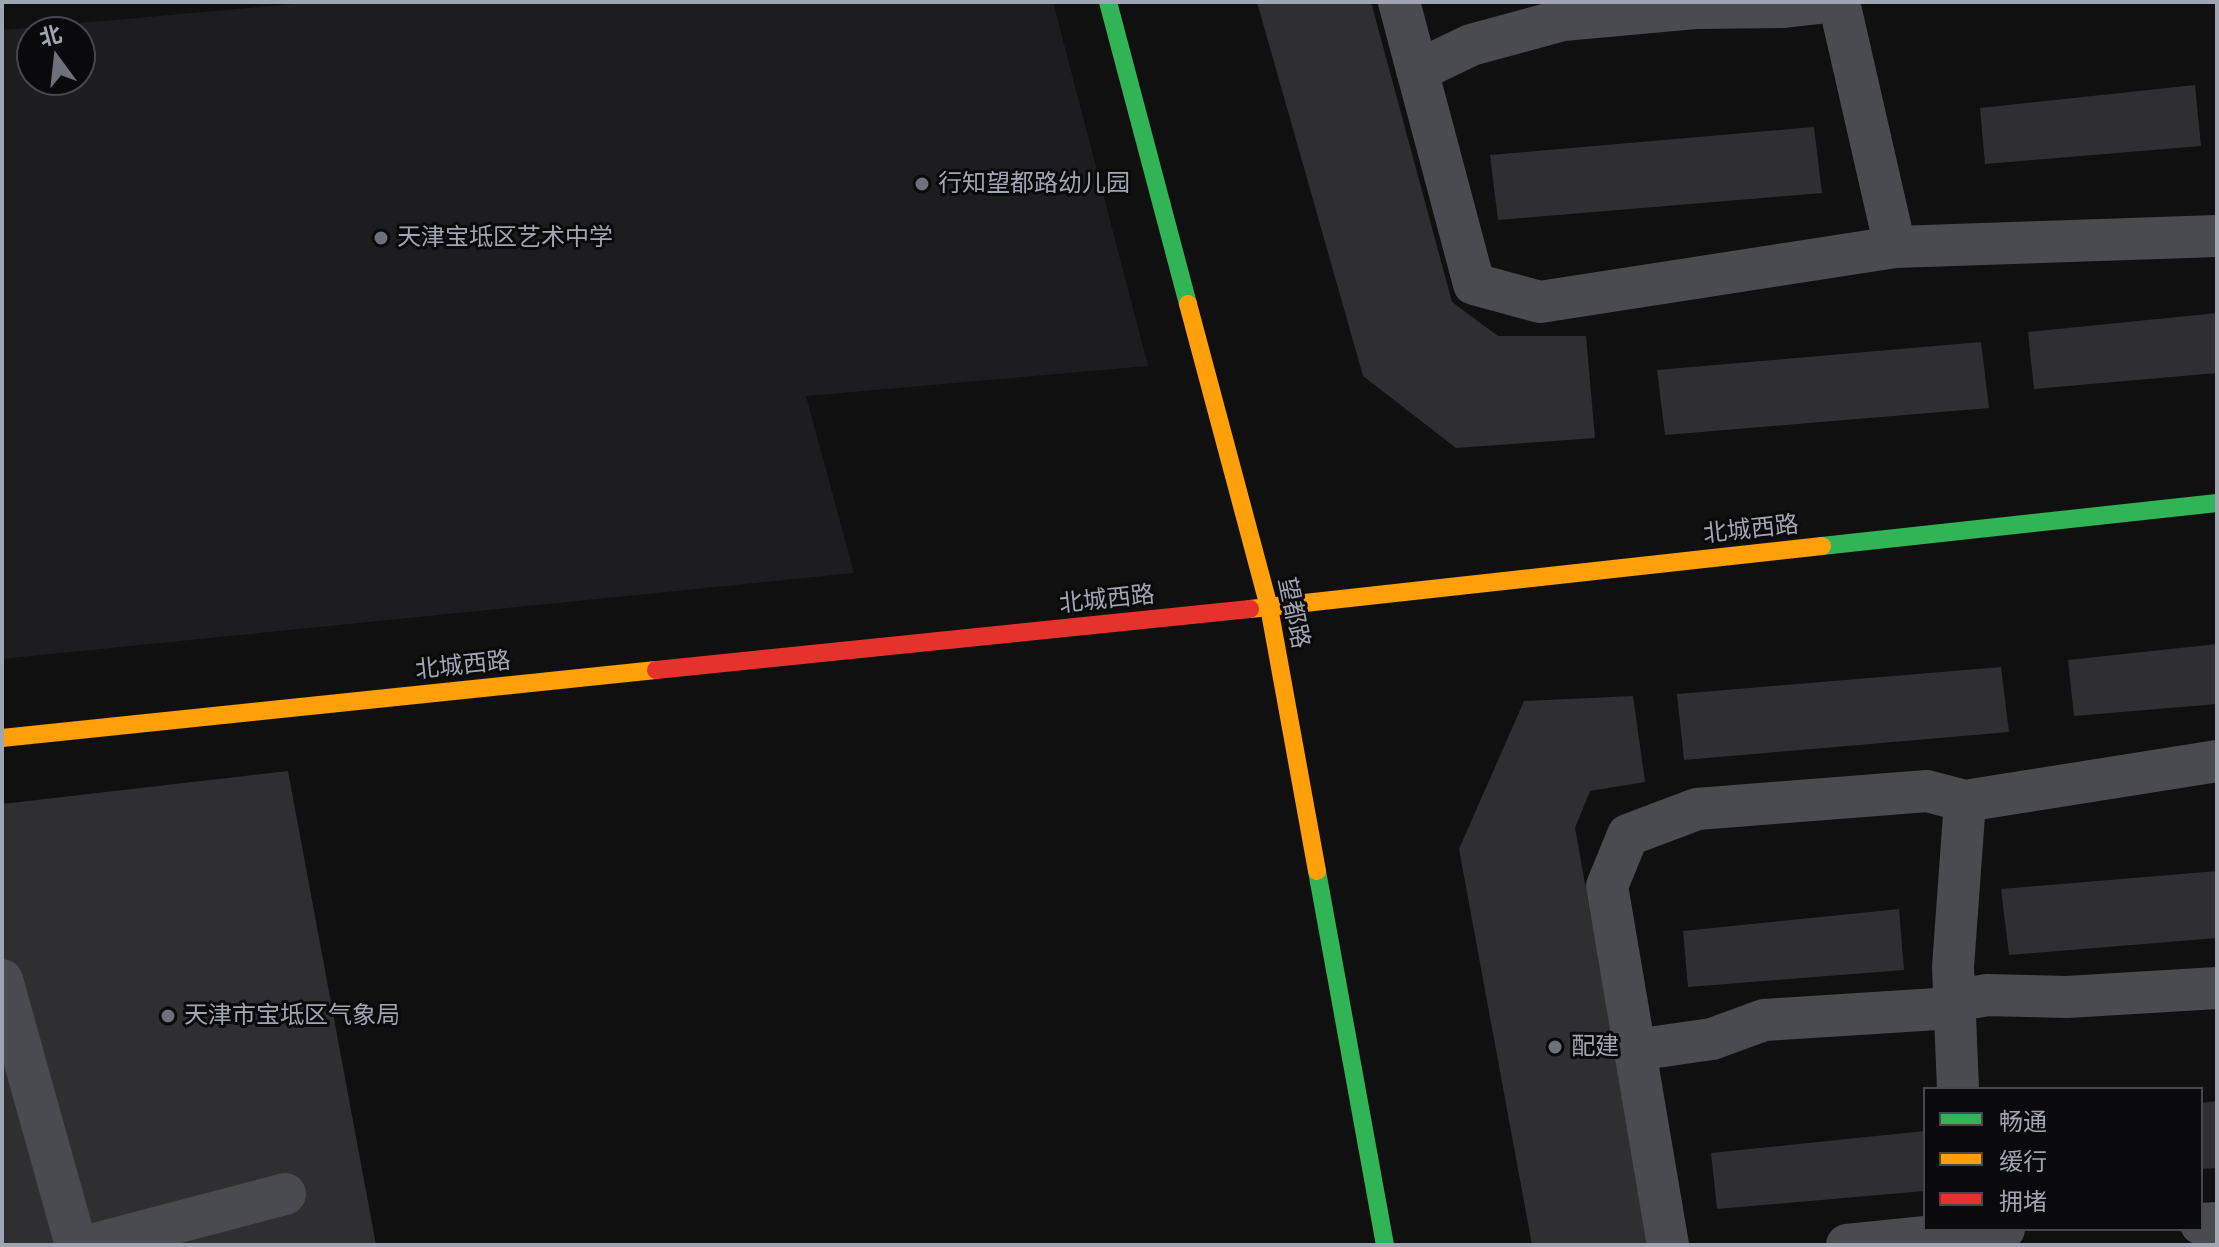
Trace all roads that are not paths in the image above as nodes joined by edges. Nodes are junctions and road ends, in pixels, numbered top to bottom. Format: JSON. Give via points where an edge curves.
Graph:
{"nodes":[{"id":1,"x":1108,"y":2,"type":"edge"},
{"id":2,"x":1399,"y":2,"type":"edge"},
{"id":3,"x":1828,"y":2,"type":"edge"},
{"id":4,"x":1839,"y":2,"type":"edge"},
{"id":5,"x":1417,"y":71,"type":"junction"},
{"id":6,"x":2217,"y":236,"type":"edge"},
{"id":7,"x":1895,"y":247,"type":"junction"},
{"id":8,"x":2217,"y":503,"type":"edge"},
{"id":9,"x":1269,"y":607,"type":"junction"},
{"id":10,"x":2,"y":738,"type":"edge"},
{"id":11,"x":2217,"y":761,"type":"edge"},
{"id":12,"x":1965,"y":801,"type":"junction"},
{"id":13,"x":2,"y":980,"type":"edge"},
{"id":14,"x":2217,"y":988,"type":"edge"},
{"id":15,"x":1954,"y":1001,"type":"junction"},
{"id":16,"x":1635,"y":1050,"type":"junction"},
{"id":17,"x":1958,"y":1087,"type":"edge"},
{"id":18,"x":285,"y":1194,"type":"dead end"},
{"id":19,"x":1976,"y":1234,"type":"edge"},
{"id":20,"x":76,"y":1245,"type":"edge"},
{"id":21,"x":91,"y":1245,"type":"edge"},
{"id":22,"x":1385,"y":1245,"type":"edge"},
{"id":23,"x":1668,"y":1245,"type":"edge"},
{"id":24,"x":1847,"y":1245,"type":"edge"}],
"edges":[{"from":1,"to":9,"type":"street","name":"望都路"},
{"from":2,"to":5,"type":"street"},
{"from":3,"to":5,"type":"street","via":[[1563,20],[1471,45]]},
{"from":4,"to":7,"type":"street"},
{"from":5,"to":7,"type":"street","via":[[1474,284],[1540,302]]},
{"from":6,"to":7,"type":"street"},
{"from":8,"to":9,"type":"street","name":"北城西路"},
{"from":9,"to":10,"type":"street","name":"北城西路"},
{"from":9,"to":22,"type":"street","name":"望都路"},
{"from":11,"to":12,"type":"street"},
{"from":12,"to":15,"type":"street"},
{"from":12,"to":16,"type":"street","via":[[1927,791],[1697,809],[1628,835],[1607,886]]},
{"from":13,"to":20,"type":"street"},
{"from":14,"to":15,"type":"street","via":[[2067,997],[1987,995]]},
{"from":15,"to":16,"type":"street","via":[[1937,1009],[1764,1020],[1712,1039]]},
{"from":15,"to":17,"type":"street"},
{"from":16,"to":23,"type":"street"},
{"from":18,"to":21,"type":"street"},
{"from":19,"to":24,"type":"street"}]}
